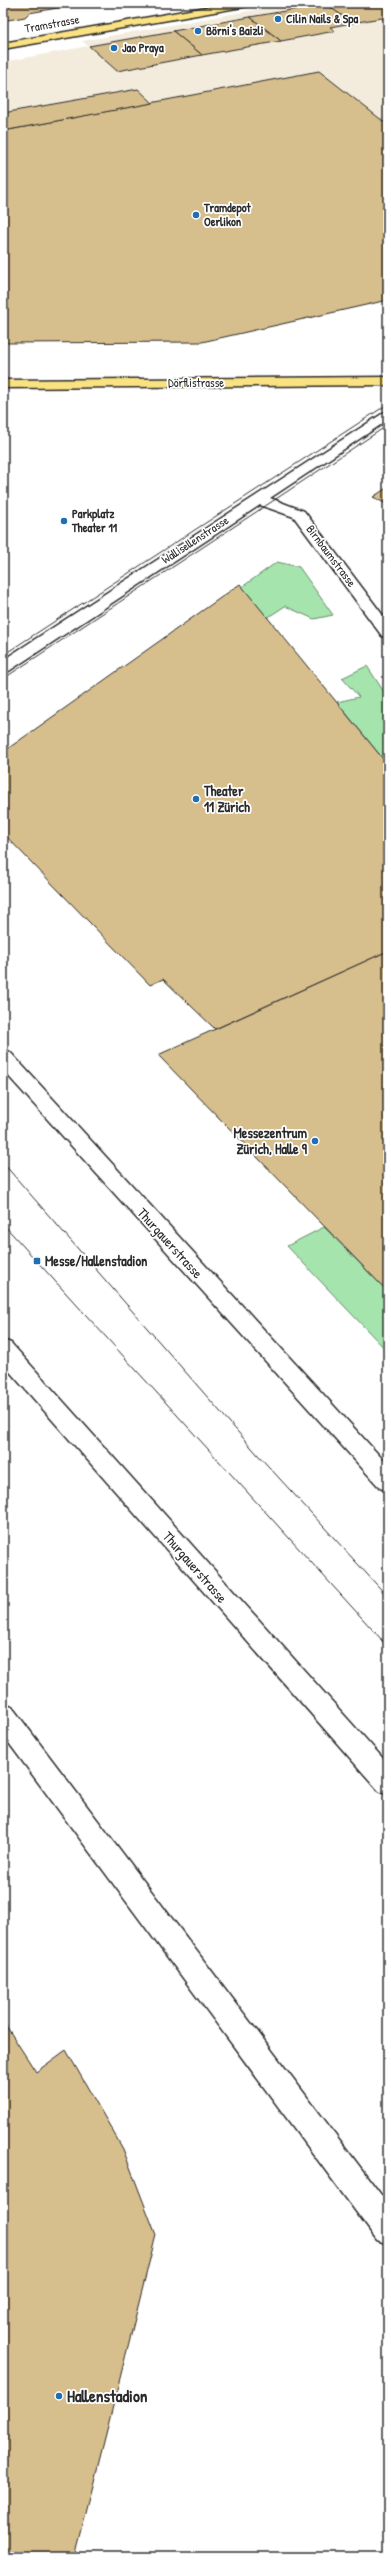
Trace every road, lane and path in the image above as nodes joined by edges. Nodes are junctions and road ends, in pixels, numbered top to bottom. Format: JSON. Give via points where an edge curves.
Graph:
{"nodes":[{"id":1,"x":248,"y":3,"type":"edge"},
{"id":2,"x":3,"y":46,"type":"edge"},
{"id":3,"x":388,"y":381,"type":"edge"},
{"id":4,"x":3,"y":384,"type":"edge"},
{"id":5,"x":388,"y":414,"type":"edge"},
{"id":6,"x":258,"y":499,"type":"junction"},
{"id":7,"x":388,"y":633,"type":"edge"},
{"id":8,"x":3,"y":668,"type":"edge"},
{"id":9,"x":3,"y":1057,"type":"edge"},
{"id":10,"x":3,"y":1350,"type":"edge"},
{"id":11,"x":388,"y":1481,"type":"edge"},
{"id":12,"x":3,"y":1715,"type":"edge"},
{"id":13,"x":388,"y":1783,"type":"edge"},
{"id":14,"x":388,"y":2229,"type":"edge"}],
"edges":[{"from":1,"to":2,"type":"main road","name":"Tramstrasse"},
{"from":3,"to":4,"type":"main road","name":"Dörflistrasse"},
{"from":5,"to":6,"type":"main road","name":"Wallisellenstrasse"},
{"from":6,"to":7,"type":"main road","name":"Birnbaumstrasse","via":[[299,514]]},
{"from":6,"to":8,"type":"main road","name":"Wallisellenstrasse"},
{"from":9,"to":11,"type":"main road","name":"Thurgauerstrasse"},
{"from":10,"to":13,"type":"main road","name":"Thurgauerstrasse"},
{"from":12,"to":14,"type":"main road"}]}
